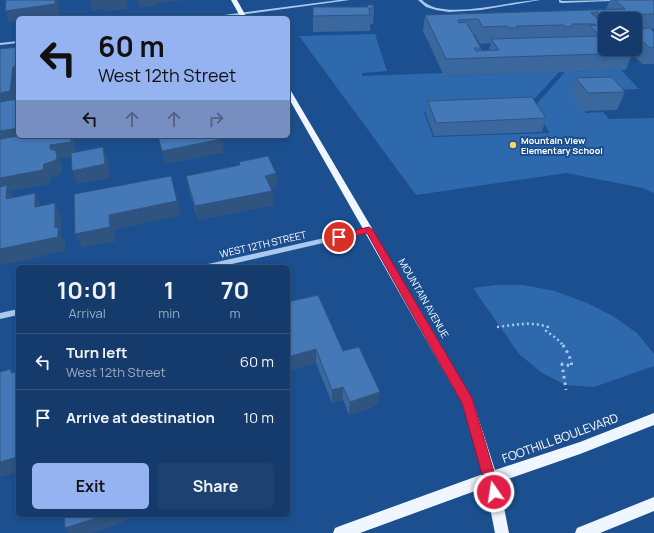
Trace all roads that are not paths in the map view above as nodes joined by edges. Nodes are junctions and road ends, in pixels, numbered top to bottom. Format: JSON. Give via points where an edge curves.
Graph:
{"nodes":[{"id":1,"x":234,"y":0,"type":"edge"},
{"id":2,"x":348,"y":0,"type":"edge"},
{"id":3,"x":420,"y":0,"type":"edge"},
{"id":4,"x":538,"y":0,"type":"edge"},
{"id":5,"x":560,"y":0,"type":"edge"},
{"id":6,"x":610,"y":0,"type":"edge"},
{"id":7,"x":323,"y":2,"type":"edge"},
{"id":8,"x":243,"y":16,"type":"edge"},
{"id":9,"x":16,"y":42,"type":"edge"},
{"id":10,"x":0,"y":44,"type":"edge"},
{"id":11,"x":290,"y":94,"type":"edge"},
{"id":12,"x":369,"y":230,"type":"junction"},
{"id":13,"x":217,"y":265,"type":"edge"},
{"id":14,"x":16,"y":312,"type":"edge"},
{"id":15,"x":0,"y":316,"type":"edge"},
{"id":16,"x":654,"y":420,"type":"edge"},
{"id":17,"x":491,"y":478,"type":"junction"},
{"id":18,"x":654,"y":504,"type":"edge"},
{"id":19,"x":340,"y":533,"type":"edge"},
{"id":20,"x":502,"y":533,"type":"edge"},
{"id":21,"x":582,"y":533,"type":"edge"}],
"edges":[{"from":1,"to":8,"type":"main road"},
{"from":2,"to":7,"type":"street"},
{"from":3,"to":4,"type":"street","via":[[427,7],[445,11],[506,6]]},
{"from":5,"to":6,"type":"street"},
{"from":7,"to":8,"type":"street"},
{"from":9,"to":10,"type":"street"},
{"from":11,"to":12,"type":"main road","name":"MOUNTAIN AVENUE"},
{"from":12,"to":13,"type":"street","name":"WEST 12TH STREET"},
{"from":12,"to":17,"type":"main road","name":"MOUNTAIN AVENUE","via":[[468,402]]},
{"from":14,"to":15,"type":"street"},
{"from":16,"to":17,"type":"main road","name":"FOOTHILL BOULEVARD"},
{"from":17,"to":19,"type":"main road","name":"FOOTHILL BOULEVARD"},
{"from":17,"to":20,"type":"main road","name":"MOUNTAIN AVENUE"},
{"from":18,"to":21,"type":"main road"}]}
